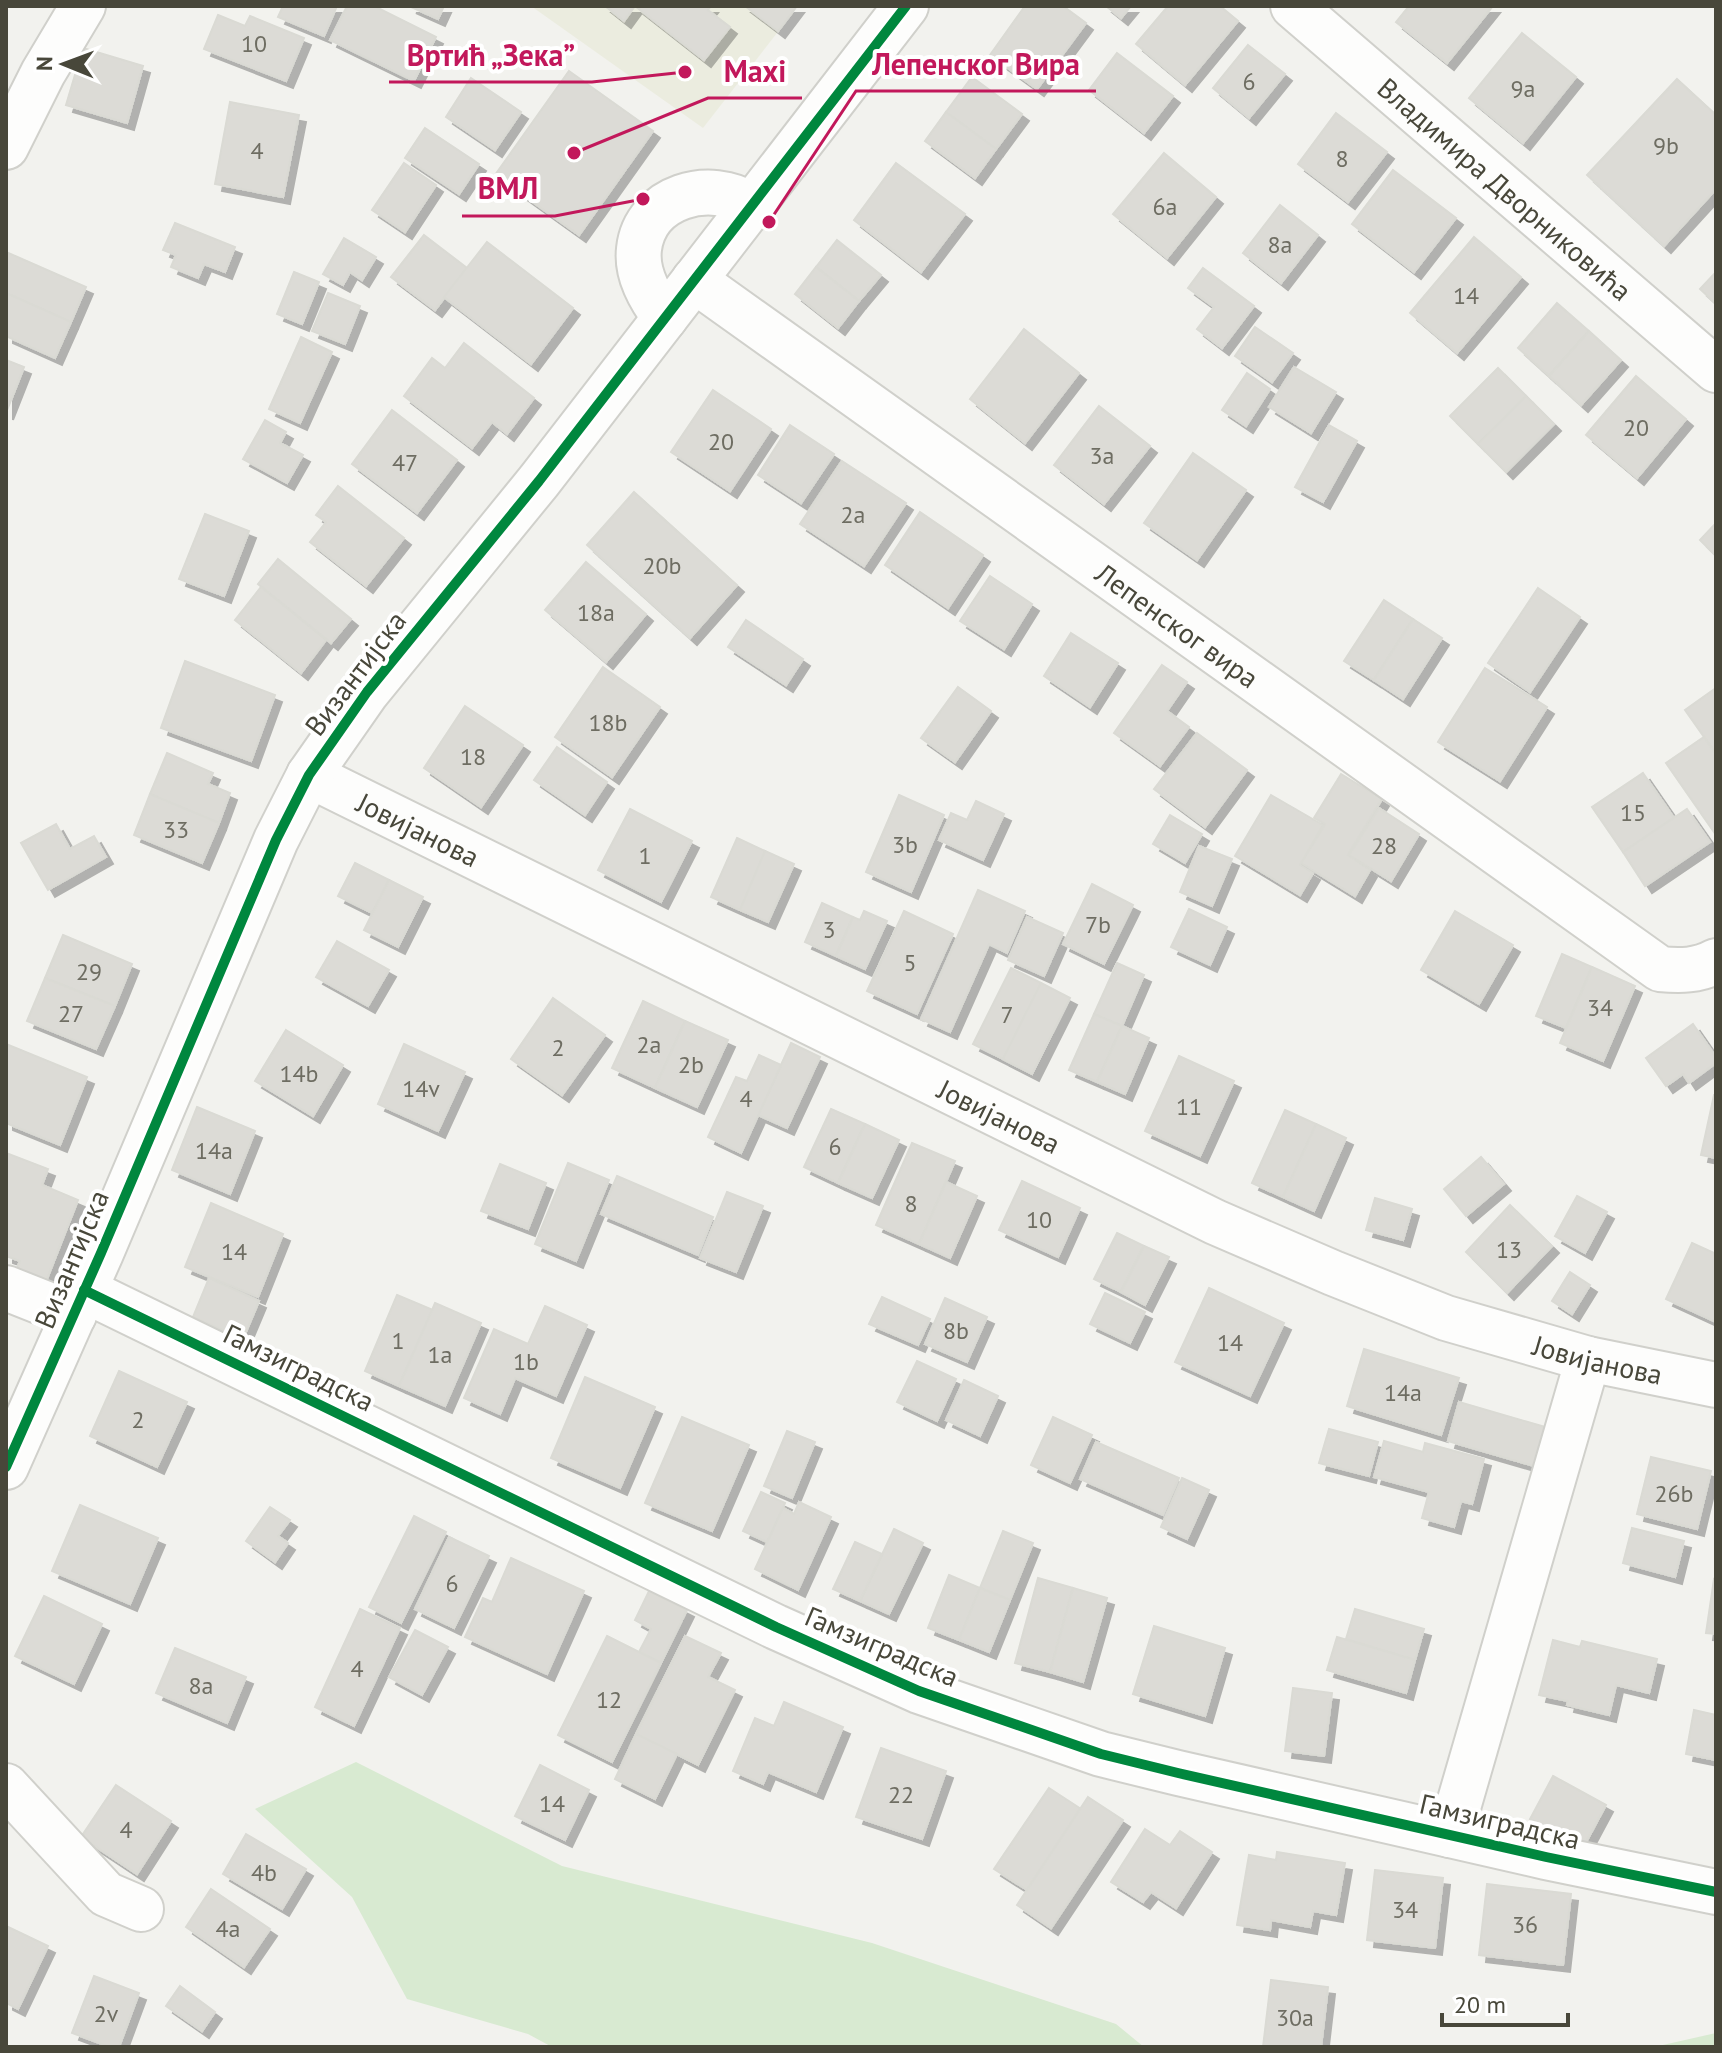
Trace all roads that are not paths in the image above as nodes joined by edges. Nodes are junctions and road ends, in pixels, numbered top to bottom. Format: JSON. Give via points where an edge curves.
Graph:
{"nodes":[{"id":1,"x":83,"y":6,"type":"edge"},
{"id":2,"x":906,"y":6,"type":"edge"},
{"id":3,"x":1293,"y":6,"type":"edge"},
{"id":4,"x":6,"y":147,"type":"edge"},
{"id":5,"x":751,"y":205,"type":"junction"},
{"id":6,"x":694,"y":280,"type":"junction"},
{"id":7,"x":665,"y":318,"type":"junction"},
{"id":8,"x":1716,"y":370,"type":"edge"},
{"id":9,"x":309,"y":775,"type":"junction"},
{"id":10,"x":1716,"y":961,"type":"edge"},
{"id":11,"x":6,"y":1288,"type":"edge"},
{"id":12,"x":79,"y":1302,"type":"junction"},
{"id":13,"x":1588,"y":1359,"type":"junction"},
{"id":14,"x":1716,"y":1385,"type":"edge"},
{"id":15,"x":6,"y":1467,"type":"edge"},
{"id":16,"x":6,"y":1786,"type":"edge"},
{"id":17,"x":1450,"y":1835,"type":"junction"},
{"id":18,"x":1716,"y":1892,"type":"edge"},
{"id":19,"x":141,"y":1909,"type":"dead end"}],
"edges":[{"from":1,"to":4,"type":"street"},
{"from":2,"to":5,"type":"street","name":"Византијска"},
{"from":3,"to":8,"type":"street","name":"Владимира Дворниковића"},
{"from":5,"to":6,"type":"street","name":"Византијска"},
{"from":5,"to":7,"type":"street","via":[[738,196],[705,191],[683,196],[653,218],[642,233],[640,270]]},
{"from":6,"to":7,"type":"street","name":"Византијска"},
{"from":6,"to":10,"type":"street","name":"Лепенског вира","via":[[1660,969],[1684,971]]},
{"from":7,"to":9,"type":"street","name":"Византијска","via":[[367,692]]},
{"from":9,"to":12,"type":"street","name":"Византијска","via":[[276,840]]},
{"from":9,"to":13,"type":"street","name":"Јовијанова","via":[[1215,1222],[1446,1318]]},
{"from":11,"to":12,"type":"street","name":"Гамзиградска"},
{"from":12,"to":15,"type":"street","name":"Византијска"},
{"from":12,"to":17,"type":"street","name":"Гамзиградска","via":[[919,1691],[1101,1754]]},
{"from":13,"to":14,"type":"street","name":"Јовијанова"},
{"from":13,"to":17,"type":"street"},
{"from":16,"to":19,"type":"street","via":[[106,1894]]},
{"from":17,"to":18,"type":"street","name":"Гамзиградска"}]}
